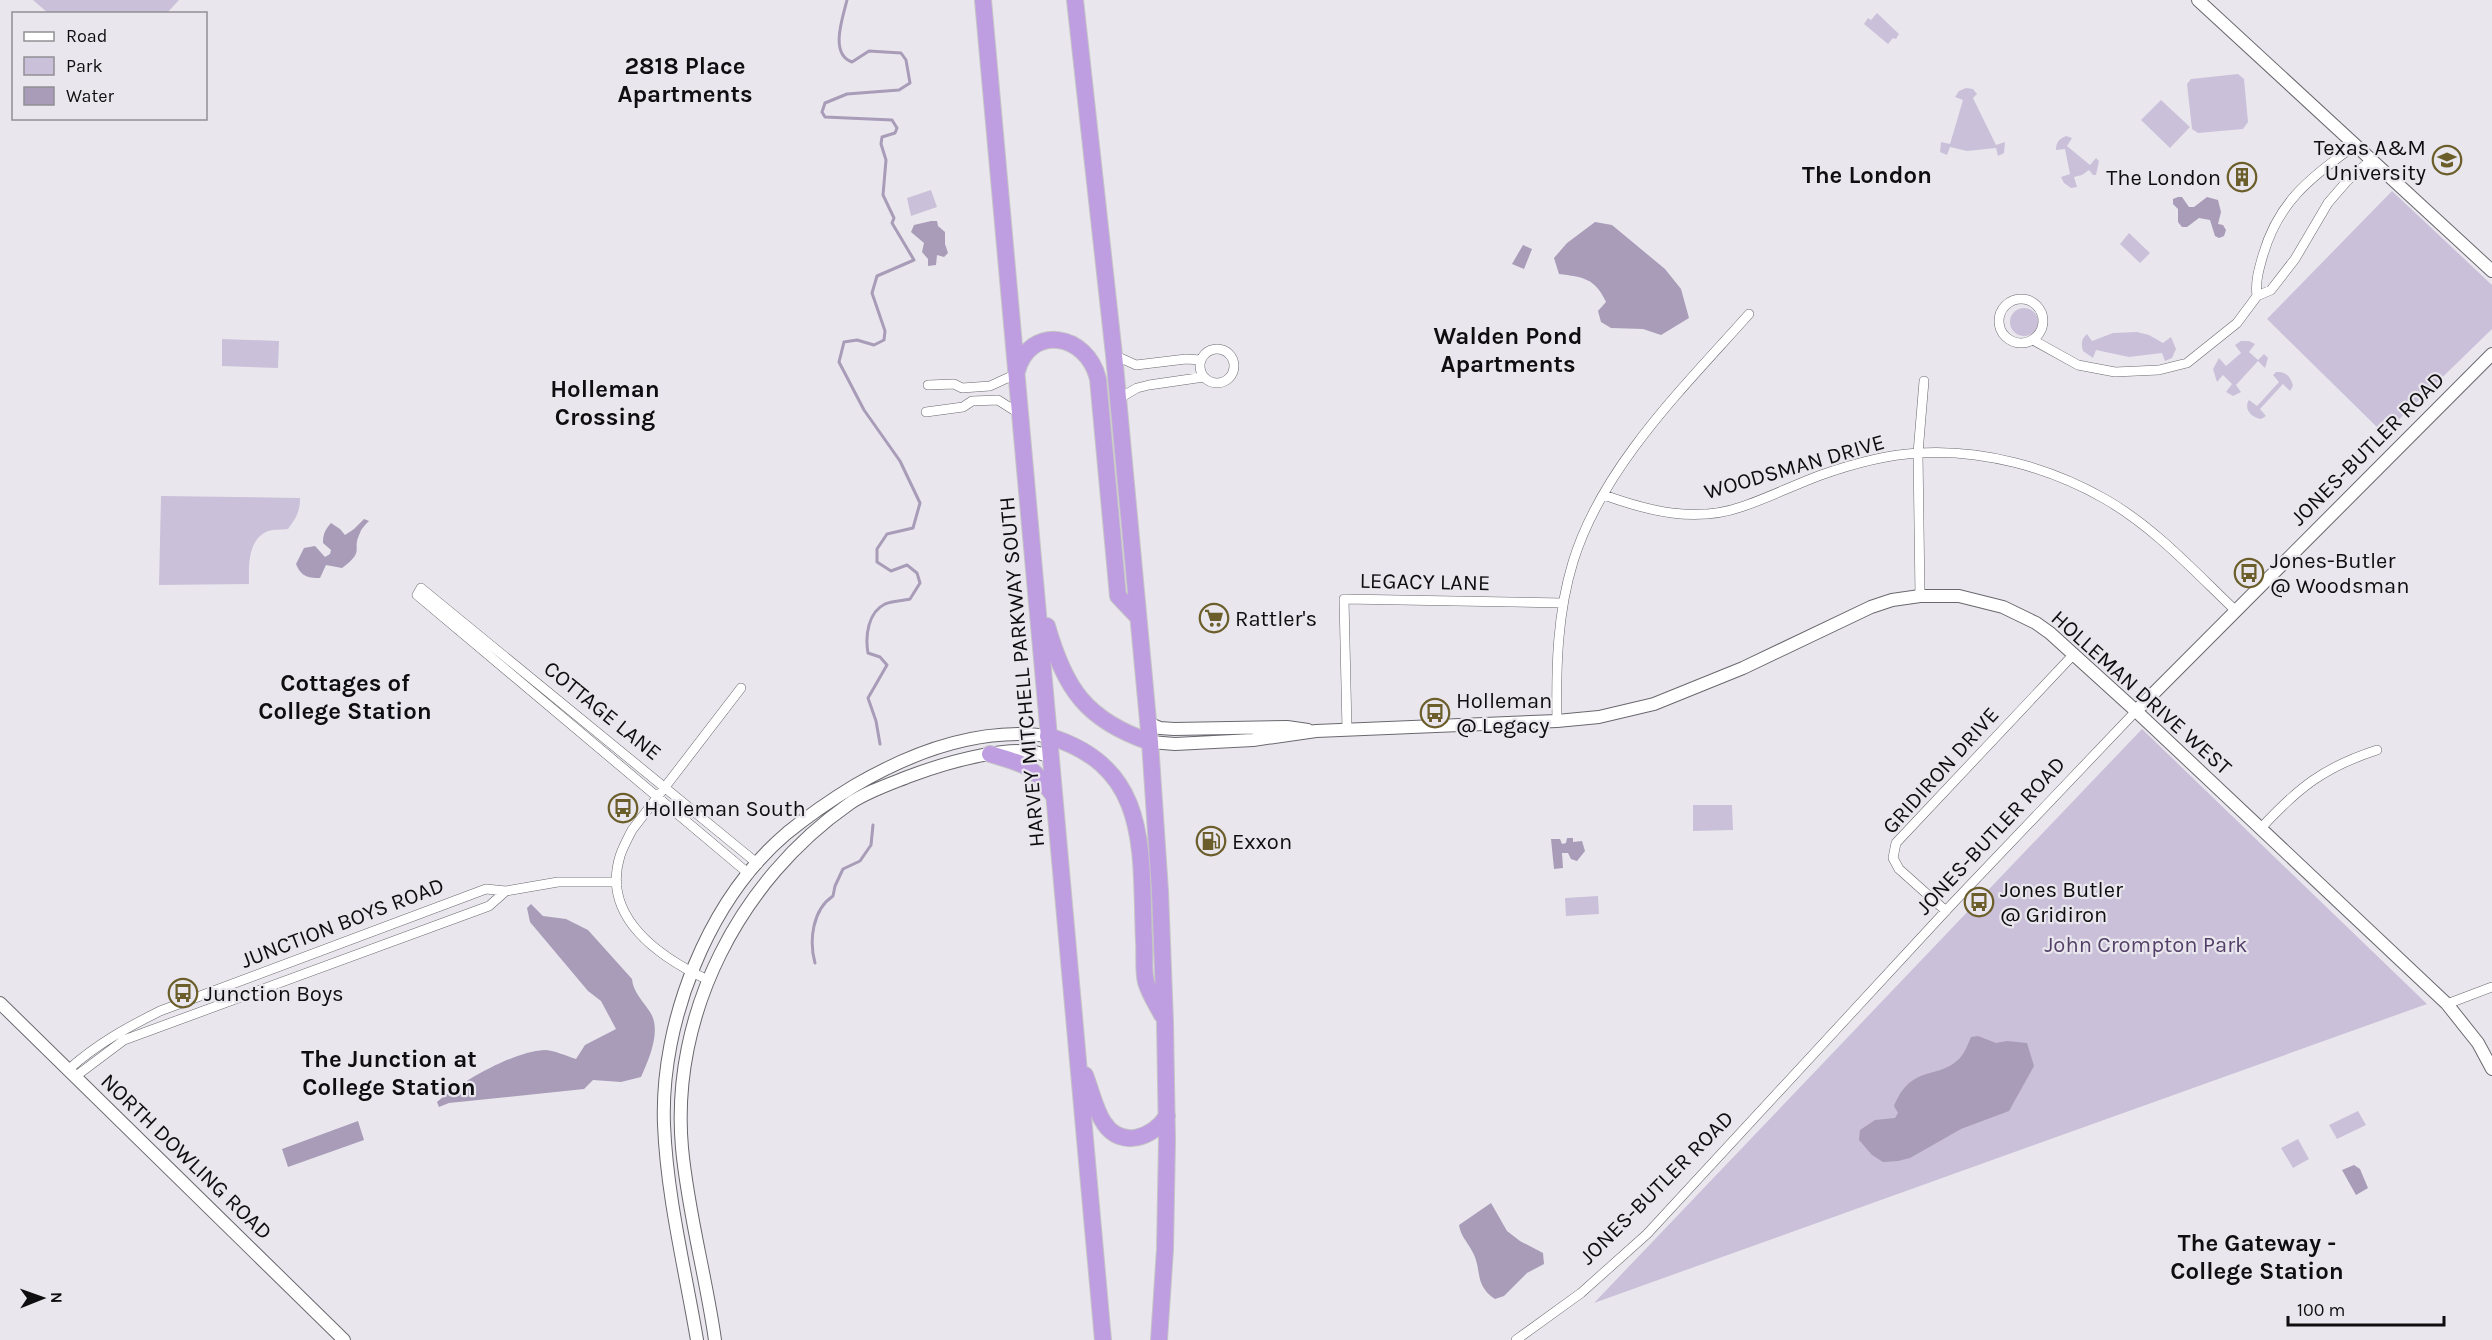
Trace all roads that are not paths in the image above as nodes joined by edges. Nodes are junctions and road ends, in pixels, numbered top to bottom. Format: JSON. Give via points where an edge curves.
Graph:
{"nodes":[{"id":1,"x":983,"y":0,"type":"edge"},
{"id":2,"x":1075,"y":0,"type":"edge"},
{"id":3,"x":2198,"y":0,"type":"edge"},
{"id":4,"x":2355,"y":145,"type":"junction"},
{"id":5,"x":2371,"y":160,"type":"junction"},
{"id":6,"x":2492,"y":271,"type":"edge"},
{"id":7,"x":2257,"y":296,"type":"junction"},
{"id":8,"x":1749,"y":314,"type":"dead end"},
{"id":9,"x":2033,"y":340,"type":"junction"},
{"id":10,"x":2492,"y":354,"type":"edge"},
{"id":11,"x":1114,"y":355,"type":"junction"},
{"id":12,"x":1201,"y":360,"type":"junction"},
{"id":13,"x":1016,"y":374,"type":"junction"},
{"id":14,"x":1204,"y":377,"type":"junction"},
{"id":15,"x":1924,"y":381,"type":"dead end"},
{"id":16,"x":928,"y":385,"type":"dead end"},
{"id":17,"x":1118,"y":399,"type":"junction"},
{"id":18,"x":926,"y":412,"type":"dead end"},
{"id":19,"x":1020,"y":414,"type":"junction"},
{"id":20,"x":1918,"y":453,"type":"junction"},
{"id":21,"x":1604,"y":495,"type":"junction"},
{"id":22,"x":1035,"y":586,"type":"junction"},
{"id":23,"x":1920,"y":596,"type":"junction"},
{"id":24,"x":1563,"y":603,"type":"junction"},
{"id":25,"x":2235,"y":610,"type":"junction"},
{"id":26,"x":1137,"y":616,"type":"junction"},
{"id":27,"x":2073,"y":655,"type":"junction"},
{"id":28,"x":741,"y":688,"type":"dead end"},
{"id":29,"x":2136,"y":711,"type":"junction"},
{"id":30,"x":1557,"y":721,"type":"junction"},
{"id":31,"x":1148,"y":723,"type":"junction"},
{"id":32,"x":1347,"y":730,"type":"junction"},
{"id":33,"x":1316,"y":731,"type":"junction"},
{"id":34,"x":1048,"y":736,"type":"junction"},
{"id":35,"x":1150,"y":742,"type":"junction"},
{"id":36,"x":2377,"y":750,"type":"dead end"},
{"id":37,"x":624,"y":753,"type":"junction"},
{"id":38,"x":990,"y":754,"type":"junction"},
{"id":39,"x":1051,"y":758,"type":"junction"},
{"id":40,"x":616,"y":762,"type":"junction"},
{"id":41,"x":665,"y":786,"type":"junction"},
{"id":42,"x":656,"y":796,"type":"junction"},
{"id":43,"x":1055,"y":797,"type":"junction"},
{"id":44,"x":2261,"y":828,"type":"junction"},
{"id":45,"x":758,"y":864,"type":"junction"},
{"id":46,"x":749,"y":874,"type":"junction"},
{"id":47,"x":617,"y":882,"type":"junction"},
{"id":48,"x":506,"y":891,"type":"junction"},
{"id":49,"x":1946,"y":911,"type":"junction"},
{"id":50,"x":692,"y":973,"type":"junction"},
{"id":51,"x":708,"y":980,"type":"junction"},
{"id":52,"x":2492,"y":987,"type":"edge"},
{"id":53,"x":0,"y":1003,"type":"edge"},
{"id":54,"x":2447,"y":1004,"type":"junction"},
{"id":55,"x":1166,"y":1022,"type":"junction"},
{"id":56,"x":1078,"y":1054,"type":"junction"},
{"id":57,"x":2492,"y":1069,"type":"edge"},
{"id":58,"x":72,"y":1073,"type":"junction"},
{"id":59,"x":1167,"y":1116,"type":"junction"},
{"id":60,"x":344,"y":1340,"type":"edge"},
{"id":61,"x":697,"y":1340,"type":"edge"},
{"id":62,"x":715,"y":1340,"type":"edge"},
{"id":63,"x":1103,"y":1340,"type":"edge"},
{"id":64,"x":1160,"y":1340,"type":"edge"},
{"id":65,"x":1516,"y":1340,"type":"edge"}],
"edges":[{"from":1,"to":13,"type":"highway","name":"HARVEY MITCHELL PARKWAY SOUTH"},
{"from":2,"to":11,"type":"highway"},
{"from":3,"to":4,"type":"street"},
{"from":4,"to":5,"type":"street"},
{"from":4,"to":7,"type":"street","via":[[2294,195],[2275,220],[2256,285]]},
{"from":5,"to":6,"type":"street"},
{"from":5,"to":7,"type":"street","via":[[2328,203],[2295,259],[2271,290]]},
{"from":7,"to":9,"type":"street","via":[[2237,323],[2187,363],[2159,370],[2115,372],[2078,365]]},
{"from":8,"to":21,"type":"street","via":[[1634,448]]},
{"from":9,"to":9,"type":"street","via":[[2044,325],[2039,306],[2022,298],[2005,305],[2000,313],[2001,331],[2015,342]]},
{"from":10,"to":25,"type":"street","name":"JONES-BUTLER ROAD"},
{"from":11,"to":12,"type":"street","via":[[1136,366]]},
{"from":11,"to":17,"type":"highway"},
{"from":12,"to":14,"type":"street"},
{"from":12,"to":14,"type":"street","via":[[1214,349],[1223,350],[1234,363],[1233,372],[1220,383]]},
{"from":13,"to":16,"type":"street","via":[[990,386]]},
{"from":13,"to":19,"type":"highway","name":"HARVEY MITCHELL PARKWAY SOUTH"},
{"from":13,"to":26,"type":"highway","via":[[1021,358],[1032,347],[1047,341],[1072,342],[1095,365],[1118,596]]},
{"from":14,"to":17,"type":"street","via":[[1137,388]]},
{"from":15,"to":20,"type":"street"},
{"from":17,"to":26,"type":"highway"},
{"from":18,"to":19,"type":"street","via":[[963,407],[972,401],[998,400]]},
{"from":19,"to":22,"type":"highway","name":"HARVEY MITCHELL PARKWAY SOUTH"},
{"from":20,"to":21,"type":"street","name":"WOODSMAN DRIVE","via":[[1850,465],[1723,512],[1666,513]]},
{"from":20,"to":23,"type":"street"},
{"from":20,"to":25,"type":"street","name":"WOODSMAN DRIVE","via":[[1952,454],[2036,467],[2105,499],[2161,540]]},
{"from":21,"to":24,"type":"street","via":[[1573,561]]},
{"from":22,"to":34,"type":"highway","name":"HARVEY MITCHELL PARKWAY SOUTH"},
{"from":22,"to":35,"type":"highway","via":[[1053,650],[1067,682],[1098,717]]},
{"from":23,"to":27,"type":"street","name":"HOLLEMAN DRIVE WEST","via":[[1959,596],[2003,607],[2036,623]]},
{"from":23,"to":30,"type":"street","name":"HOLLEMAN DRIVE WEST","via":[[1871,607],[1743,668],[1654,704],[1599,717]]},
{"from":24,"to":30,"type":"street","via":[[1556,679]]},
{"from":24,"to":32,"type":"street","name":"LEGACY LANE","via":[[1344,599]]},
{"from":25,"to":29,"type":"street","name":"JONES-BUTLER ROAD"},
{"from":26,"to":31,"type":"highway"},
{"from":27,"to":29,"type":"street","name":"HOLLEMAN DRIVE WEST"},
{"from":27,"to":49,"type":"street","name":"GRIDIRON DRIVE","via":[[1896,843],[1893,858],[1899,869]]},
{"from":28,"to":41,"type":"street"},
{"from":29,"to":44,"type":"street","name":"HOLLEMAN DRIVE WEST"},
{"from":29,"to":49,"type":"street","name":"JONES-BUTLER ROAD"},
{"from":30,"to":32,"type":"street","name":"HOLLEMAN DRIVE WEST"},
{"from":31,"to":33,"type":"street","name":"HOLLEMAN DRIVE WEST","via":[[1174,729],[1287,727]]},
{"from":31,"to":35,"type":"highway"},
{"from":32,"to":33,"type":"street","name":"HOLLEMAN DRIVE WEST"},
{"from":33,"to":35,"type":"street","name":"HOLLEMAN DRIVE WEST","via":[[1253,740]]},
{"from":34,"to":39,"type":"highway","name":"HARVEY MITCHELL PARKWAY SOUTH"},
{"from":34,"to":45,"type":"street","via":[[987,737],[904,760],[827,804],[787,833]]},
{"from":34,"to":55,"type":"highway","via":[[1074,744],[1109,769],[1121,784],[1134,814],[1146,982]]},
{"from":35,"to":55,"type":"highway"},
{"from":36,"to":44,"type":"street","via":[[2320,774]]},
{"from":37,"to":40,"type":"street"},
{"from":37,"to":40,"type":"street","name":"COTTAGE LANE","via":[[419,591]]},
{"from":37,"to":41,"type":"street","name":"COTTAGE LANE"},
{"from":38,"to":39,"type":"street","via":[[1032,751]]},
{"from":38,"to":43,"type":"highway","via":[[1027,765]]},
{"from":38,"to":51,"type":"street","via":[[928,769],[888,785],[850,803],[821,826],[752,898]]},
{"from":39,"to":43,"type":"highway","name":"HARVEY MITCHELL PARKWAY SOUTH"},
{"from":40,"to":42,"type":"street","name":"COTTAGE LANE"},
{"from":41,"to":42,"type":"street"},
{"from":41,"to":45,"type":"street","name":"COTTAGE LANE"},
{"from":42,"to":46,"type":"street","name":"COTTAGE LANE"},
{"from":42,"to":47,"type":"street","via":[[632,830],[620,856]]},
{"from":43,"to":56,"type":"highway","name":"HARVEY MITCHELL PARKWAY SOUTH"},
{"from":44,"to":54,"type":"street","name":"HOLLEMAN DRIVE WEST"},
{"from":45,"to":46,"type":"street"},
{"from":46,"to":50,"type":"street","via":[[712,927]]},
{"from":47,"to":48,"type":"street","name":"JUNCTION BOYS ROAD","via":[[558,882]]},
{"from":47,"to":50,"type":"street","via":[[620,904],[629,922],[645,941]]},
{"from":48,"to":58,"type":"street","name":"JUNCTION BOYS ROAD","via":[[489,906],[124,1040]]},
{"from":48,"to":58,"type":"street","name":"JUNCTION BOYS ROAD","via":[[486,889],[160,1011],[92,1048]]},
{"from":49,"to":65,"type":"street","name":"JONES-BUTLER ROAD","via":[[1647,1234],[1581,1293]]},
{"from":50,"to":51,"type":"street"},
{"from":50,"to":61,"type":"street","via":[[672,1033],[664,1124],[670,1191]]},
{"from":51,"to":62,"type":"street","via":[[693,1024],[681,1098],[682,1146]]},
{"from":52,"to":54,"type":"street"},
{"from":53,"to":58,"type":"street","name":"NORTH DOWLING ROAD"},
{"from":54,"to":57,"type":"street","name":"HOLLEMAN DRIVE WEST","via":[[2478,1043]]},
{"from":55,"to":59,"type":"highway"},
{"from":56,"to":59,"type":"highway","via":[[1100,1115],[1115,1133],[1139,1137],[1151,1134]]},
{"from":56,"to":63,"type":"highway","name":"HARVEY MITCHELL PARKWAY SOUTH"},
{"from":58,"to":60,"type":"street","name":"NORTH DOWLING ROAD"},
{"from":59,"to":64,"type":"highway"}]}
